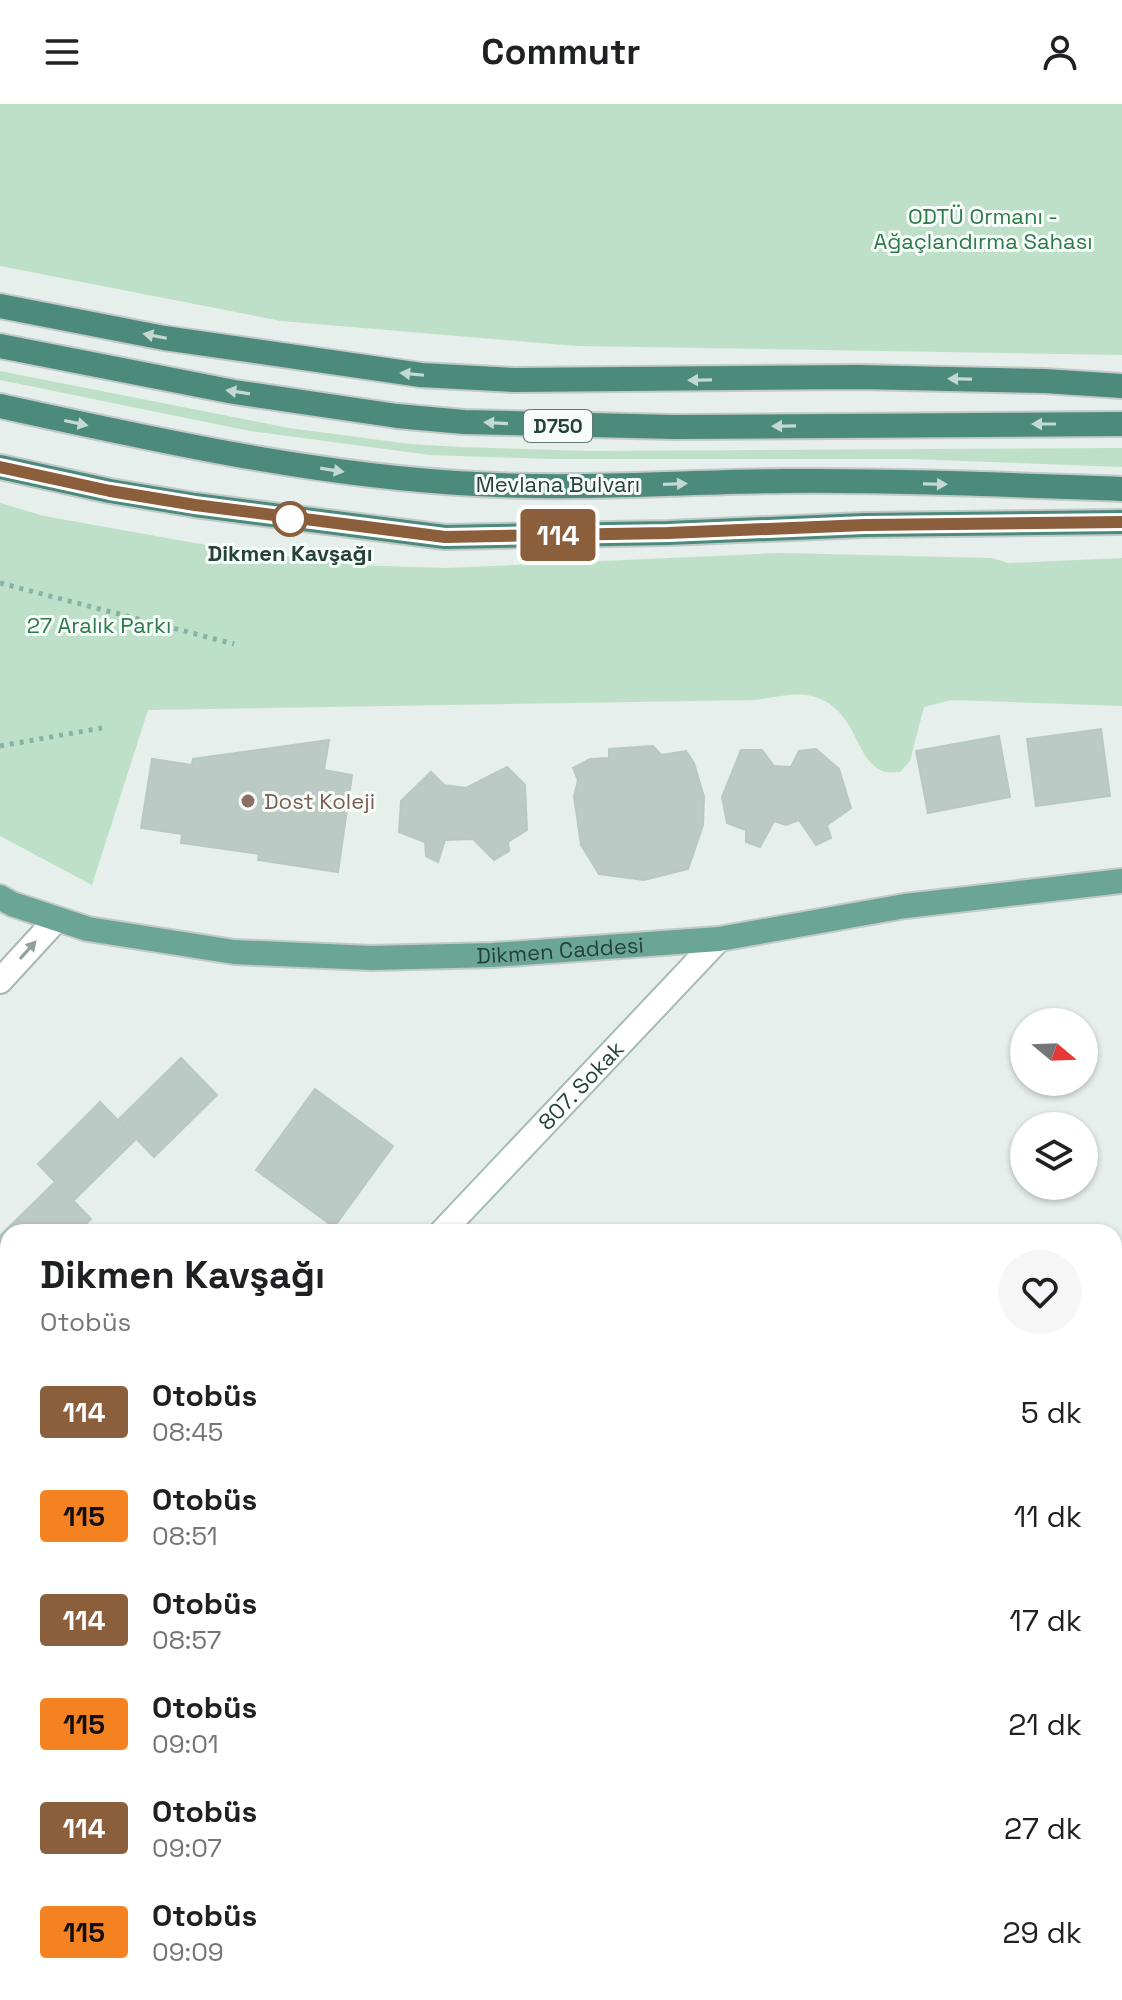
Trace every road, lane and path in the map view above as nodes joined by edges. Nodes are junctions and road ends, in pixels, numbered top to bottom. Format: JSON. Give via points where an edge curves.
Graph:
{"nodes":[{"id":1,"x":0,"y":306,"type":"edge"},
{"id":2,"x":0,"y":346,"type":"edge"},
{"id":3,"x":1122,"y":386,"type":"edge"},
{"id":4,"x":0,"y":406,"type":"edge"},
{"id":5,"x":1122,"y":424,"type":"edge"},
{"id":6,"x":0,"y":467,"type":"edge"},
{"id":7,"x":1122,"y":489,"type":"edge"},
{"id":8,"x":1122,"y":522,"type":"edge"},
{"id":9,"x":0,"y":583,"type":"edge"},
{"id":10,"x":234,"y":644,"type":"dead end"},
{"id":11,"x":102,"y":728,"type":"dead end"},
{"id":12,"x":0,"y":746,"type":"edge"},
{"id":13,"x":1122,"y":881,"type":"edge"},
{"id":14,"x":0,"y":897,"type":"edge"},
{"id":15,"x":56,"y":920,"type":"junction"},
{"id":16,"x":719,"y":939,"type":"junction"},
{"id":17,"x":0,"y":981,"type":"edge"},
{"id":18,"x":450,"y":1224,"type":"edge"}],
"edges":[{"from":3,"to":1,"type":"highway","one_way":true,"via":[[874,378],[421,375],[164,338]]},
{"from":5,"to":2,"type":"highway","number":"D750","one_way":true,"via":[[660,427],[464,422],[234,392]]},
{"from":4,"to":7,"type":"highway","name":"Mevlana Bulvarı","one_way":true,"via":[[338,471],[478,485],[785,481]]},
{"from":6,"to":8,"type":"highway","via":[[181,503],[445,537]]},
{"from":9,"to":10,"type":"path"},
{"from":11,"to":12,"type":"path"},
{"from":13,"to":16,"type":"main road","name":"Dikmen Caddesi","via":[[905,906]]},
{"from":14,"to":15,"type":"main road","name":"Dikmen Caddesi"},
{"from":15,"to":16,"type":"main road","name":"Dikmen Caddesi","via":[[234,952],[372,958]]},
{"from":17,"to":15,"type":"main road","one_way":true},
{"from":16,"to":18,"type":"main road","name":"807. Sokak"}]}
